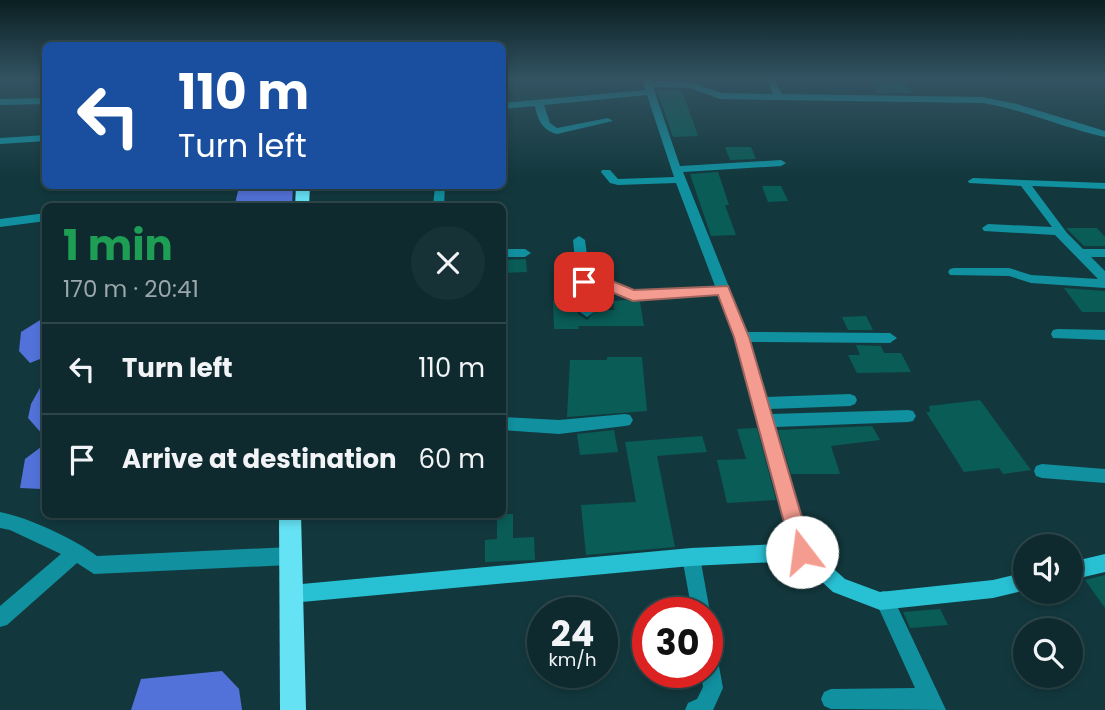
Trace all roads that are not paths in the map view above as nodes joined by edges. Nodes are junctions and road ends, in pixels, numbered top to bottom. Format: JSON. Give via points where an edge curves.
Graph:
{"nodes":[{"id":1,"x":541,"y":111,"type":"edge"},
{"id":2,"x":657,"y":111,"type":"edge"},
{"id":3,"x":1031,"y":111,"type":"edge"},
{"id":4,"x":608,"y":121,"type":"dead end"},
{"id":5,"x":1105,"y":134,"type":"edge"},
{"id":6,"x":42,"y":138,"type":"edge"},
{"id":7,"x":0,"y":141,"type":"edge"},
{"id":8,"x":781,"y":163,"type":"dead end"},
{"id":9,"x":606,"y":172,"type":"dead end"},
{"id":10,"x":678,"y":175,"type":"junction"},
{"id":11,"x":973,"y":181,"type":"dead end"},
{"id":12,"x":1024,"y":183,"type":"junction"},
{"id":13,"x":1105,"y":186,"type":"edge"},
{"id":14,"x":42,"y":218,"type":"edge"},
{"id":15,"x":0,"y":223,"type":"edge"},
{"id":16,"x":988,"y":228,"type":"dead end"},
{"id":17,"x":1062,"y":233,"type":"junction"},
{"id":18,"x":579,"y":240,"type":"dead end"},
{"id":19,"x":506,"y":253,"type":"edge"},
{"id":20,"x":525,"y":253,"type":"dead end"},
{"id":21,"x":1081,"y":253,"type":"junction"},
{"id":22,"x":1105,"y":253,"type":"edge"},
{"id":23,"x":954,"y":272,"type":"dead end"},
{"id":24,"x":584,"y":282,"type":"junction"},
{"id":25,"x":1105,"y":282,"type":"edge"},
{"id":26,"x":723,"y":290,"type":"junction"},
{"id":27,"x":587,"y":312,"type":"dead end"},
{"id":28,"x":1058,"y":334,"type":"dead end"},
{"id":29,"x":1105,"y":335,"type":"edge"},
{"id":30,"x":742,"y":337,"type":"junction"},
{"id":31,"x":890,"y":338,"type":"dead end"},
{"id":32,"x":850,"y":401,"type":"dead end"},
{"id":33,"x":761,"y":402,"type":"junction"},
{"id":34,"x":908,"y":416,"type":"dead end"},
{"id":35,"x":625,"y":420,"type":"dead end"},
{"id":36,"x":766,"y":421,"type":"junction"},
{"id":37,"x":506,"y":423,"type":"edge"},
{"id":38,"x":1042,"y":471,"type":"dead end"},
{"id":39,"x":1105,"y":476,"type":"edge"},
{"id":40,"x":290,"y":518,"type":"edge"},
{"id":41,"x":0,"y":520,"type":"edge"},
{"id":42,"x":77,"y":552,"type":"junction"},
{"id":43,"x":802,"y":552,"type":"junction"},
{"id":44,"x":290,"y":556,"type":"junction"},
{"id":45,"x":691,"y":557,"type":"junction"},
{"id":46,"x":1105,"y":563,"type":"edge"},
{"id":47,"x":1083,"y":568,"type":"edge"},
{"id":48,"x":1013,"y":584,"type":"edge"},
{"id":49,"x":291,"y":594,"type":"junction"},
{"id":50,"x":698,"y":597,"type":"edge"},
{"id":51,"x":884,"y":600,"type":"junction"},
{"id":52,"x":0,"y":618,"type":"edge"},
{"id":53,"x":713,"y":688,"type":"edge"},
{"id":54,"x":831,"y":699,"type":"dead end"},
{"id":55,"x":933,"y":704,"type":"edge"},
{"id":56,"x":293,"y":710,"type":"edge"},
{"id":57,"x":695,"y":710,"type":"edge"}],
"edges":[{"from":1,"to":4,"type":"street","via":[[549,130]]},
{"from":2,"to":10,"type":"street"},
{"from":3,"to":5,"type":"street","via":[[1078,130]]},
{"from":6,"to":7,"type":"street"},
{"from":8,"to":10,"type":"street"},
{"from":9,"to":10,"type":"street","via":[[618,182]]},
{"from":10,"to":26,"type":"street"},
{"from":11,"to":12,"type":"street"},
{"from":12,"to":13,"type":"street"},
{"from":12,"to":17,"type":"street"},
{"from":14,"to":15,"type":"street"},
{"from":16,"to":17,"type":"street"},
{"from":17,"to":21,"type":"street"},
{"from":18,"to":24,"type":"street"},
{"from":19,"to":20,"type":"street"},
{"from":21,"to":22,"type":"street"},
{"from":21,"to":25,"type":"street"},
{"from":23,"to":25,"type":"street","via":[[1009,272],[1031,279]]},
{"from":24,"to":26,"type":"street","via":[[633,295]]},
{"from":24,"to":27,"type":"street"},
{"from":26,"to":30,"type":"street"},
{"from":28,"to":29,"type":"street"},
{"from":30,"to":31,"type":"street"},
{"from":30,"to":33,"type":"street"},
{"from":32,"to":33,"type":"street"},
{"from":33,"to":36,"type":"street"},
{"from":34,"to":36,"type":"street"},
{"from":35,"to":37,"type":"street","via":[[559,427]]},
{"from":36,"to":43,"type":"street"},
{"from":38,"to":39,"type":"street"},
{"from":40,"to":44,"type":"main road"},
{"from":41,"to":42,"type":"street"},
{"from":42,"to":44,"type":"street","via":[[94,565]]},
{"from":42,"to":52,"type":"street"},
{"from":43,"to":45,"type":"street"},
{"from":43,"to":51,"type":"street","via":[[839,586]]},
{"from":44,"to":49,"type":"main road"},
{"from":45,"to":49,"type":"street"},
{"from":45,"to":50,"type":"street"},
{"from":46,"to":47,"type":"street"},
{"from":48,"to":51,"type":"street"},
{"from":49,"to":56,"type":"main road"},
{"from":51,"to":55,"type":"street"},
{"from":53,"to":57,"type":"street","via":[[704,707]]},
{"from":54,"to":55,"type":"street"}]}
